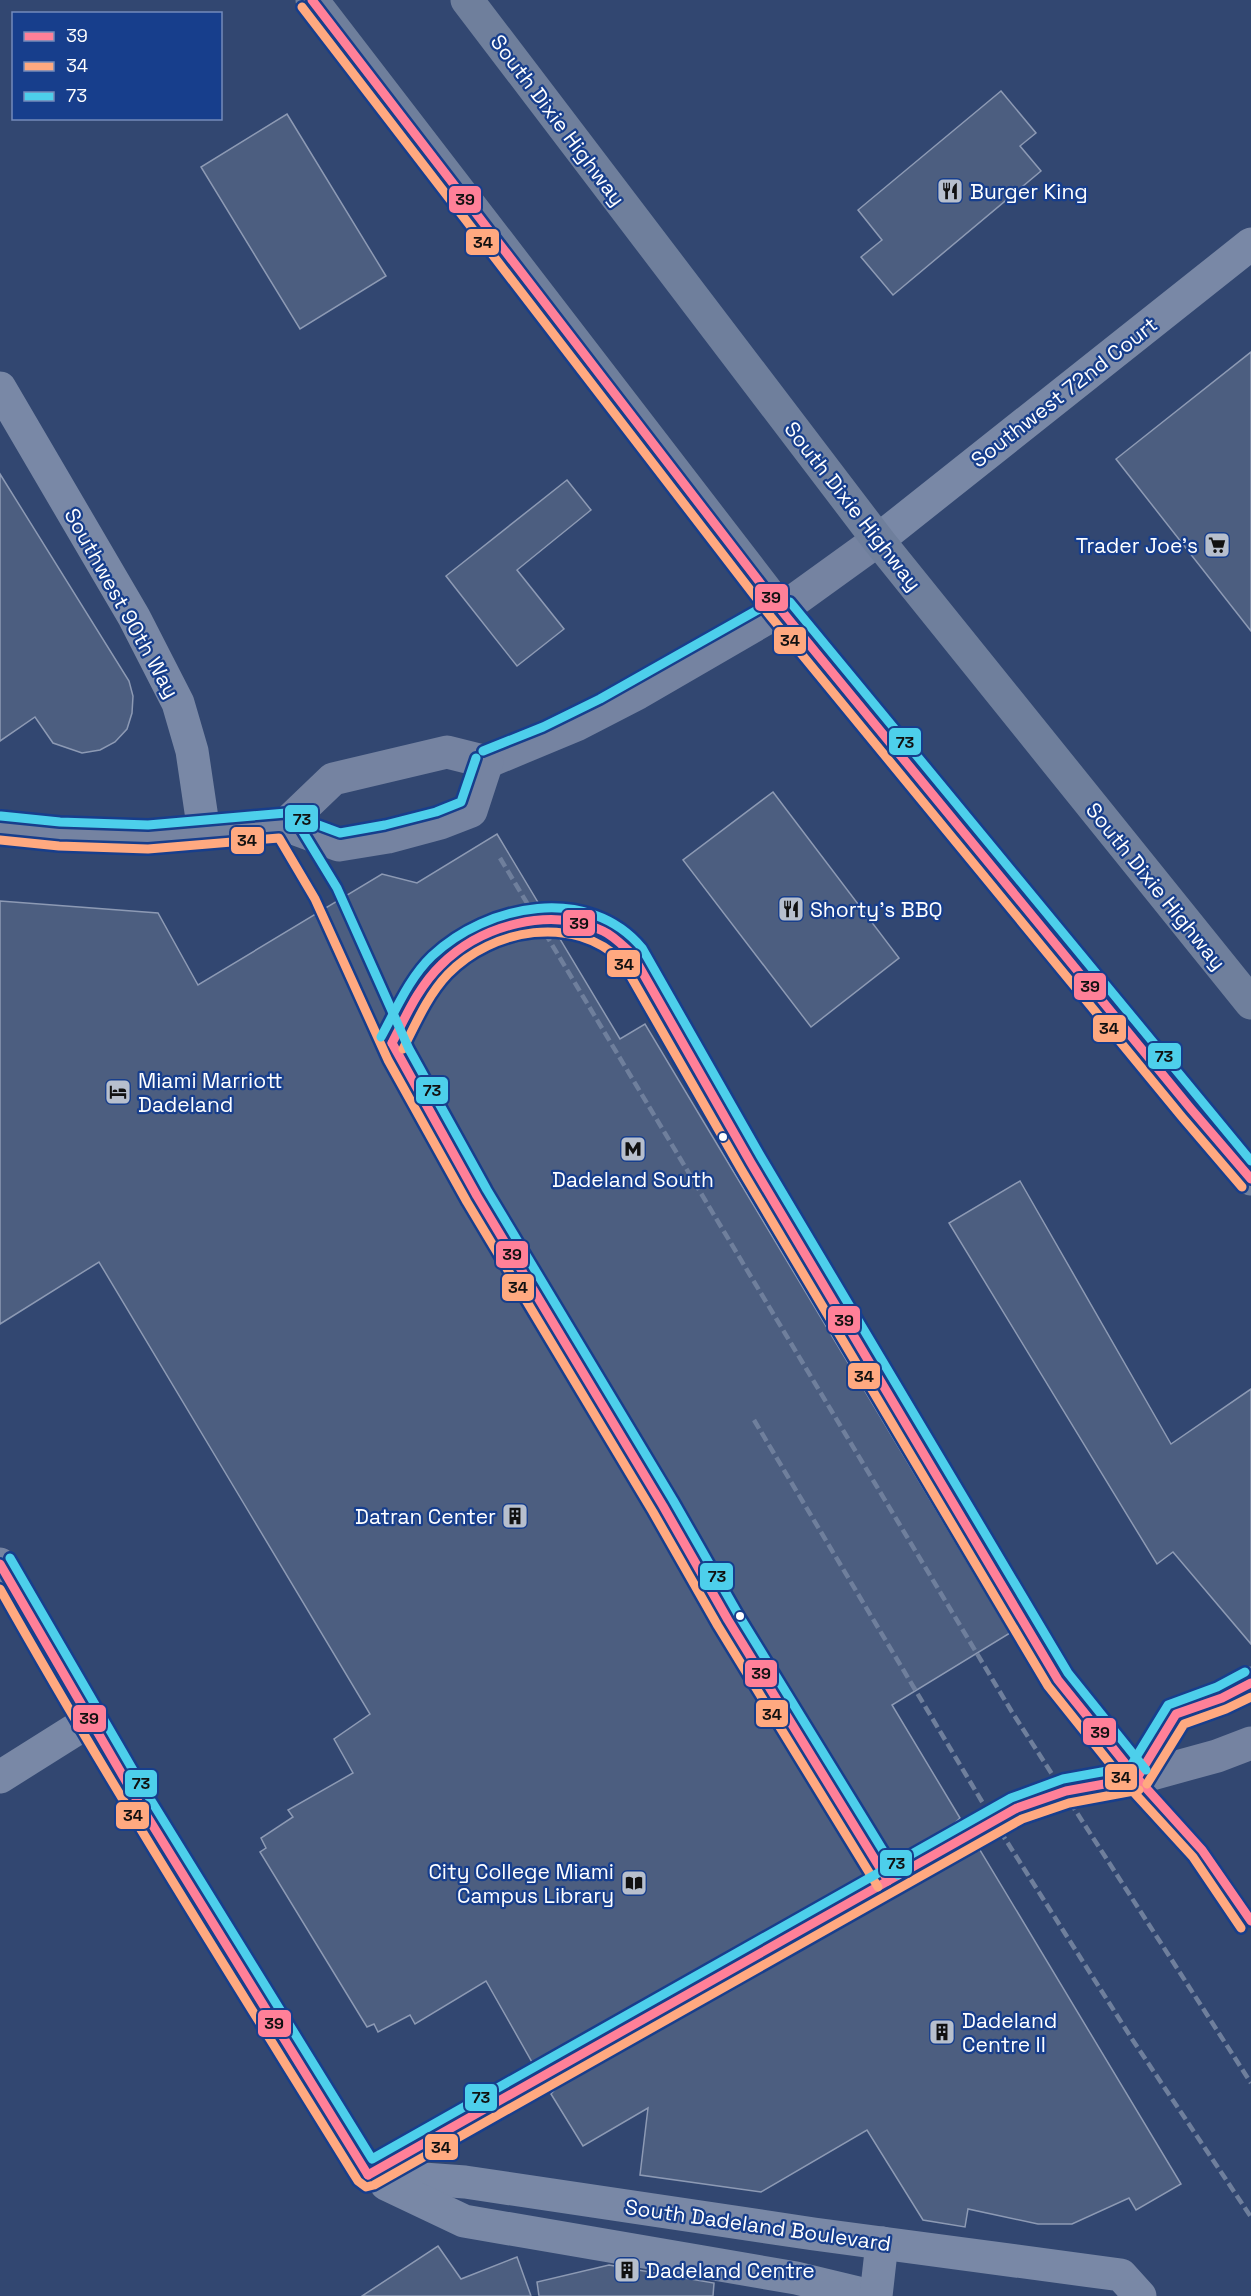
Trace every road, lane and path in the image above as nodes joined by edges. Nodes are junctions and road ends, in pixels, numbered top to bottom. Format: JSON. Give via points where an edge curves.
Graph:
{"nodes":[{"id":1,"x":312,"y":0,"type":"edge"},
{"id":2,"x":467,"y":0,"type":"edge"},
{"id":3,"x":1251,"y":244,"type":"edge"},
{"id":4,"x":0,"y":388,"type":"edge"},
{"id":5,"x":878,"y":540,"type":"junction"},
{"id":6,"x":781,"y":610,"type":"junction"},
{"id":7,"x":487,"y":762,"type":"junction"},
{"id":8,"x":285,"y":825,"type":"junction"},
{"id":9,"x":0,"y":828,"type":"edge"},
{"id":10,"x":204,"y":832,"type":"junction"},
{"id":11,"x":1251,"y":1003,"type":"edge"},
{"id":12,"x":1251,"y":1179,"type":"edge"},
{"id":13,"x":0,"y":1564,"type":"edge"},
{"id":14,"x":1251,"y":1683,"type":"edge"},
{"id":15,"x":89,"y":1721,"type":"junction"},
{"id":16,"x":1251,"y":1743,"type":"edge"},
{"id":17,"x":0,"y":1777,"type":"edge"},
{"id":18,"x":1137,"y":1778,"type":"junction"},
{"id":19,"x":970,"y":1833,"type":"tunnel mouth"},
{"id":20,"x":541,"y":2078,"type":"tunnel mouth"},
{"id":21,"x":368,"y":2175,"type":"junction"},
{"id":22,"x":882,"y":2243,"type":"junction"},
{"id":23,"x":871,"y":2296,"type":"edge"},
{"id":24,"x":876,"y":2296,"type":"edge"},
{"id":25,"x":1140,"y":2296,"type":"edge"}],
"edges":[{"from":1,"to":6,"type":"highway"},
{"from":2,"to":5,"type":"highway","name":"South Dixie Highway"},
{"from":3,"to":5,"type":"street","name":"Southwest 72nd Court"},
{"from":4,"to":10,"type":"street","name":"Southwest 90th Way","via":[[134,617],[178,703],[192,751]]},
{"from":5,"to":6,"type":"street"},
{"from":5,"to":11,"type":"highway","name":"South Dixie Highway"},
{"from":6,"to":7,"type":"street","via":[[596,715]]},
{"from":6,"to":12,"type":"highway"},
{"from":7,"to":8,"type":"street","via":[[447,752],[333,779]]},
{"from":7,"to":8,"type":"street","via":[[471,812],[440,823],[339,845]]},
{"from":8,"to":10,"type":"street"},
{"from":9,"to":10,"type":"street","via":[[122,837]]},
{"from":13,"to":15,"type":"street"},
{"from":14,"to":18,"type":"street","via":[[1176,1714]]},
{"from":15,"to":17,"type":"street"},
{"from":15,"to":21,"type":"street"},
{"from":16,"to":18,"type":"street"},
{"from":18,"to":19,"type":"street","via":[[1053,1795],[1017,1808]]},
{"from":20,"to":21,"type":"street"},
{"from":21,"to":22,"type":"street","name":"South Dadeland Boulevard","via":[[465,2182]]},
{"from":21,"to":23,"type":"street","name":"South Dadeland Boulevard","via":[[464,2221],[785,2276]]},
{"from":22,"to":24,"type":"street"},
{"from":22,"to":25,"type":"street","name":"South Dadeland Boulevard","via":[[1120,2275]]}]}
